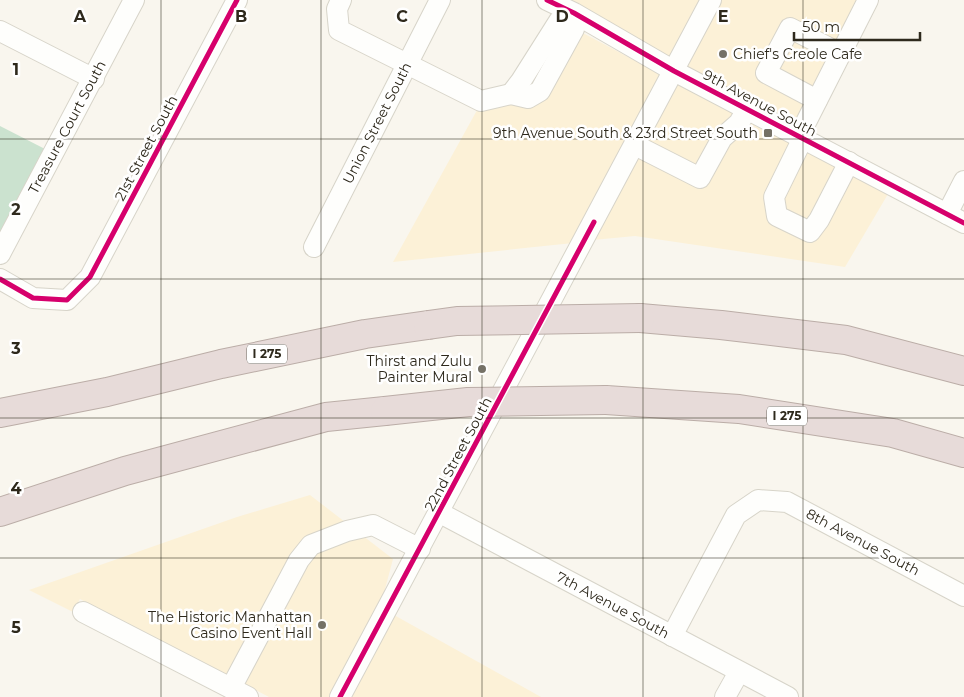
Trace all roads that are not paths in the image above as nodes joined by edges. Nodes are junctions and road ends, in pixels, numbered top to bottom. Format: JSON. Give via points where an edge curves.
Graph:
{"nodes":[{"id":1,"x":134,"y":0,"type":"edge"},
{"id":2,"x":237,"y":0,"type":"edge"},
{"id":3,"x":342,"y":0,"type":"edge"},
{"id":4,"x":440,"y":0,"type":"edge"},
{"id":5,"x":547,"y":0,"type":"edge"},
{"id":6,"x":711,"y":0,"type":"edge"},
{"id":7,"x":868,"y":0,"type":"edge"},
{"id":8,"x":572,"y":16,"type":"junction"},
{"id":9,"x":0,"y":31,"type":"edge"},
{"id":10,"x":841,"y":54,"type":"junction"},
{"id":11,"x":406,"y":64,"type":"junction"},
{"id":12,"x":674,"y":71,"type":"junction"},
{"id":13,"x":94,"y":78,"type":"junction"},
{"id":14,"x":817,"y":100,"type":"junction"},
{"id":15,"x":747,"y":109,"type":"junction"},
{"id":16,"x":801,"y":137,"type":"junction"},
{"id":17,"x":635,"y":144,"type":"junction"},
{"id":18,"x":849,"y":162,"type":"junction"},
{"id":19,"x":964,"y":181,"type":"edge"},
{"id":20,"x":955,"y":218,"type":"edge"},
{"id":21,"x":314,"y":246,"type":"dead end"},
{"id":22,"x":0,"y":254,"type":"edge"},
{"id":23,"x":0,"y":279,"type":"edge"},
{"id":24,"x":964,"y":371,"type":"edge"},
{"id":25,"x":107,"y":392,"type":"junction"},
{"id":26,"x":0,"y":408,"type":"edge"},
{"id":27,"x":0,"y":412,"type":"edge"},
{"id":28,"x":964,"y":453,"type":"edge"},
{"id":29,"x":125,"y":471,"type":"junction"},
{"id":30,"x":0,"y":512,"type":"edge"},
{"id":31,"x":440,"y":513,"type":"junction"},
{"id":32,"x":0,"y":521,"type":"edge"},
{"id":33,"x":420,"y":549,"type":"junction"},
{"id":34,"x":964,"y":596,"type":"edge"},
{"id":35,"x":83,"y":612,"type":"dead end"},
{"id":36,"x":672,"y":636,"type":"junction"},
{"id":37,"x":739,"y":672,"type":"junction"},
{"id":38,"x":240,"y":693,"type":"edge"},
{"id":39,"x":340,"y":697,"type":"edge"},
{"id":40,"x":725,"y":697,"type":"edge"},
{"id":41,"x":788,"y":697,"type":"edge"}],
"edges":[{"from":1,"to":13,"type":"street","name":"Treasure Court South"},
{"from":2,"to":23,"type":"street","name":"21st Street South","via":[[90,277],[66,300],[33,298]]},
{"from":3,"to":11,"type":"street","via":[[337,9],[339,30]]},
{"from":4,"to":11,"type":"street","name":"Union Street South"},
{"from":5,"to":8,"type":"street","name":"9th Avenue South"},
{"from":6,"to":12,"type":"street","name":"22nd Street South"},
{"from":7,"to":10,"type":"street"},
{"from":8,"to":11,"type":"street","via":[[559,21],[511,94],[481,102]]},
{"from":8,"to":12,"type":"street","name":"9th Avenue South"},
{"from":9,"to":13,"type":"street"},
{"from":10,"to":14,"type":"street"},
{"from":10,"to":14,"type":"street","via":[[790,28],[766,73]]},
{"from":11,"to":21,"type":"street","name":"Union Street South"},
{"from":12,"to":15,"type":"street","name":"9th Avenue South"},
{"from":12,"to":17,"type":"street","name":"22nd Street South"},
{"from":13,"to":22,"type":"street","name":"Treasure Court South"},
{"from":14,"to":16,"type":"street"},
{"from":15,"to":16,"type":"street","name":"9th Avenue South"},
{"from":15,"to":17,"type":"street","via":[[739,123],[722,138],[700,178]]},
{"from":16,"to":18,"type":"street","name":"9th Avenue South"},
{"from":16,"to":18,"type":"street","via":[[774,197],[777,216],[810,232]]},
{"from":17,"to":31,"type":"street","name":"22nd Street South"},
{"from":18,"to":20,"type":"street","name":"9th Avenue South"},
{"from":19,"to":20,"type":"street"},
{"from":24,"to":25,"type":"highway","number":"I 275","bridge":true,"via":[[846,340],[721,324],[640,318],[457,321],[365,334]]},
{"from":25,"to":26,"type":"highway"},
{"from":25,"to":27,"type":"highway","number":"I 275"},
{"from":28,"to":29,"type":"highway","number":"I 275","bridge":true,"via":[[893,433],[739,409],[606,400],[468,402],[326,418]]},
{"from":29,"to":30,"type":"highway"},
{"from":29,"to":32,"type":"highway","number":"I 275"},
{"from":31,"to":33,"type":"street","name":"22nd Street South"},
{"from":31,"to":36,"type":"street","name":"7th Avenue South"},
{"from":33,"to":38,"type":"street","via":[[373,525],[347,531],[311,546],[299,560]]},
{"from":33,"to":39,"type":"street","name":"22nd Street South"},
{"from":34,"to":36,"type":"street","name":"8th Avenue South","via":[[787,502],[758,500],[736,515]]},
{"from":35,"to":38,"type":"street"},
{"from":36,"to":37,"type":"street","name":"7th Avenue South"},
{"from":37,"to":40,"type":"street"},
{"from":37,"to":41,"type":"street","name":"7th Avenue South"}]}
